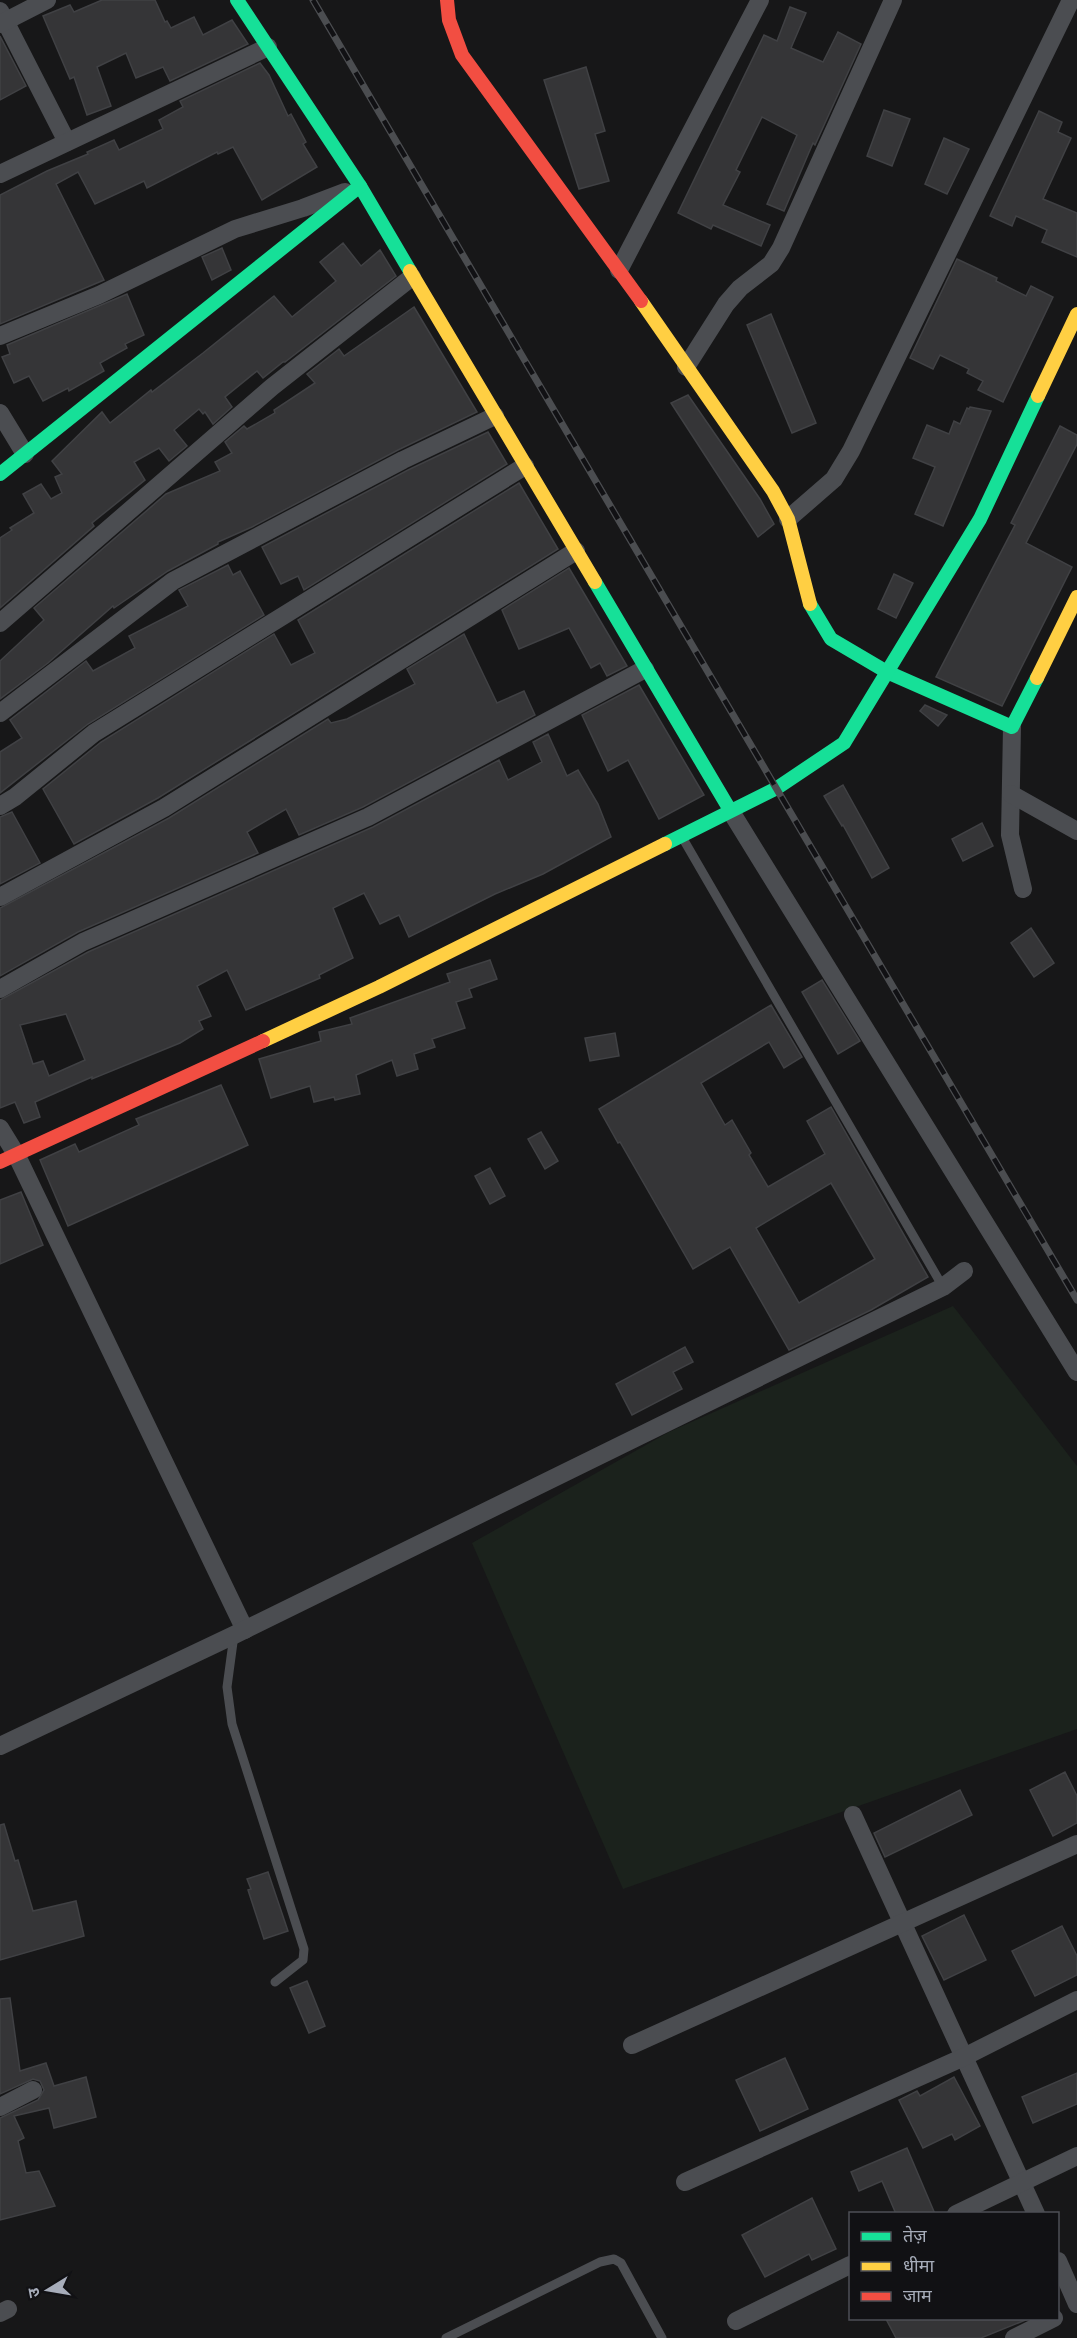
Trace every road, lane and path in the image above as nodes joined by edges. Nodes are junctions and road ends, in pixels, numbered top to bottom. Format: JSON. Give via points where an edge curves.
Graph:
{"nodes":[{"id":1,"x":47,"y":0,"type":"edge"},
{"id":2,"x":237,"y":0,"type":"edge"},
{"id":3,"x":447,"y":0,"type":"edge"},
{"id":4,"x":760,"y":0,"type":"edge"},
{"id":5,"x":893,"y":0,"type":"edge"},
{"id":6,"x":1071,"y":0,"type":"edge"},
{"id":7,"x":2,"y":19,"type":"edge"},
{"id":8,"x":268,"y":47,"type":"junction"},
{"id":9,"x":67,"y":142,"type":"junction"},
{"id":10,"x":0,"y":174,"type":"edge"},
{"id":11,"x":360,"y":186,"type":"junction"},
{"id":12,"x":619,"y":270,"type":"junction"},
{"id":13,"x":412,"y":277,"type":"junction"},
{"id":14,"x":1077,"y":314,"type":"edge"},
{"id":15,"x":0,"y":336,"type":"edge"},
{"id":16,"x":687,"y":367,"type":"junction"},
{"id":17,"x":0,"y":413,"type":"edge"},
{"id":18,"x":495,"y":416,"type":"junction"},
{"id":19,"x":25,"y":454,"type":"junction"},
{"id":20,"x":525,"y":466,"type":"junction"},
{"id":21,"x":0,"y":474,"type":"edge"},
{"id":22,"x":788,"y":519,"type":"junction"},
{"id":23,"x":576,"y":551,"type":"junction"},
{"id":24,"x":1077,"y":597,"type":"edge"},
{"id":25,"x":0,"y":623,"type":"edge"},
{"id":26,"x":645,"y":669,"type":"junction"},
{"id":27,"x":887,"y":672,"type":"junction"},
{"id":28,"x":0,"y":713,"type":"edge"},
{"id":29,"x":1012,"y":727,"type":"junction"},
{"id":30,"x":1011,"y":794,"type":"junction"},
{"id":31,"x":0,"y":806,"type":"edge"},
{"id":32,"x":730,"y":810,"type":"junction"},
{"id":33,"x":1077,"y":831,"type":"edge"},
{"id":34,"x":681,"y":834,"type":"junction"},
{"id":35,"x":1023,"y":889,"type":"dead end"},
{"id":36,"x":0,"y":897,"type":"edge"},
{"id":37,"x":0,"y":988,"type":"edge"},
{"id":38,"x":0,"y":1128,"type":"edge"},
{"id":39,"x":8,"y":1158,"type":"edge"},
{"id":40,"x":964,"y":1271,"type":"dead end"},
{"id":41,"x":943,"y":1287,"type":"junction"},
{"id":42,"x":1077,"y":1372,"type":"edge"},
{"id":43,"x":240,"y":1633,"type":"junction"},
{"id":44,"x":0,"y":1746,"type":"edge"},
{"id":45,"x":853,"y":1815,"type":"dead end"},
{"id":46,"x":1077,"y":1844,"type":"edge"},
{"id":47,"x":903,"y":1924,"type":"junction"},
{"id":48,"x":276,"y":1982,"type":"dead end"},
{"id":49,"x":1077,"y":2000,"type":"edge"},
{"id":50,"x":632,"y":2045,"type":"dead end"},
{"id":51,"x":964,"y":2057,"type":"junction"},
{"id":52,"x":33,"y":2090,"type":"dead end"},
{"id":53,"x":0,"y":2106,"type":"edge"},
{"id":54,"x":1077,"y":2156,"type":"edge"},
{"id":55,"x":685,"y":2182,"type":"dead end"},
{"id":56,"x":1021,"y":2182,"type":"junction"},
{"id":57,"x":960,"y":2212,"type":"edge"},
{"id":58,"x":1035,"y":2212,"type":"edge"},
{"id":59,"x":1059,"y":2263,"type":"edge"},
{"id":60,"x":849,"y":2265,"type":"edge"},
{"id":61,"x":1077,"y":2306,"type":"edge"},
{"id":62,"x":1059,"y":2316,"type":"edge"},
{"id":63,"x":1052,"y":2320,"type":"edge"},
{"id":64,"x":736,"y":2321,"type":"dead end"},
{"id":65,"x":446,"y":2338,"type":"edge"},
{"id":66,"x":662,"y":2338,"type":"edge"},
{"id":67,"x":1014,"y":2338,"type":"edge"}],
"edges":[{"from":1,"to":7,"type":"street"},
{"from":2,"to":8,"type":"street"},
{"from":3,"to":12,"type":"street","via":[[449,20],[462,56]]},
{"from":4,"to":12,"type":"street"},
{"from":5,"to":16,"type":"street","via":[[781,248],[771,264],[726,304]]},
{"from":6,"to":22,"type":"street","via":[[851,451],[834,479]]},
{"from":7,"to":9,"type":"street"},
{"from":8,"to":9,"type":"street"},
{"from":8,"to":11,"type":"street"},
{"from":9,"to":10,"type":"street"},
{"from":11,"to":13,"type":"street"},
{"from":11,"to":15,"type":"street","via":[[235,229],[99,295]]},
{"from":11,"to":19,"type":"street"},
{"from":12,"to":16,"type":"street"},
{"from":13,"to":18,"type":"street"},
{"from":13,"to":25,"type":"street","via":[[272,387]]},
{"from":14,"to":27,"type":"street","via":[[980,519]]},
{"from":16,"to":22,"type":"street","via":[[773,491]]},
{"from":17,"to":19,"type":"street"},
{"from":18,"to":20,"type":"street"},
{"from":18,"to":28,"type":"street","via":[[173,581]]},
{"from":19,"to":21,"type":"street"},
{"from":20,"to":23,"type":"street"},
{"from":20,"to":31,"type":"street","via":[[94,733]]},
{"from":22,"to":27,"type":"street","via":[[810,606],[831,639]]},
{"from":23,"to":26,"type":"street"},
{"from":23,"to":36,"type":"street","via":[[164,808]]},
{"from":24,"to":29,"type":"street"},
{"from":26,"to":32,"type":"street"},
{"from":26,"to":37,"type":"street","via":[[368,817],[83,942]]},
{"from":27,"to":29,"type":"street"},
{"from":27,"to":32,"type":"street","via":[[844,743],[777,788]]},
{"from":29,"to":30,"type":"street"},
{"from":30,"to":33,"type":"street"},
{"from":30,"to":35,"type":"street","via":[[1010,835]]},
{"from":32,"to":34,"type":"street"},
{"from":32,"to":42,"type":"street"},
{"from":34,"to":39,"type":"street","via":[[379,987]]},
{"from":34,"to":41,"type":"lane"},
{"from":38,"to":39,"type":"street"},
{"from":39,"to":43,"type":"street"},
{"from":40,"to":41,"type":"street"},
{"from":41,"to":43,"type":"street"},
{"from":43,"to":44,"type":"street"},
{"from":43,"to":48,"type":"lane","via":[[227,1687],[232,1724],[304,1949],[303,1960]]},
{"from":45,"to":47,"type":"street"},
{"from":46,"to":47,"type":"street"},
{"from":47,"to":50,"type":"street"},
{"from":47,"to":51,"type":"street"},
{"from":49,"to":51,"type":"street"},
{"from":51,"to":55,"type":"street"},
{"from":51,"to":56,"type":"street"},
{"from":52,"to":53,"type":"street"},
{"from":54,"to":56,"type":"street"},
{"from":56,"to":57,"type":"street"},
{"from":56,"to":58,"type":"street"},
{"from":59,"to":61,"type":"street"},
{"from":60,"to":64,"type":"street"},
{"from":61,"to":62,"type":"street"},
{"from":63,"to":67,"type":"street"},
{"from":65,"to":66,"type":"lane","via":[[600,2262],[614,2259],[621,2263]]}]}
